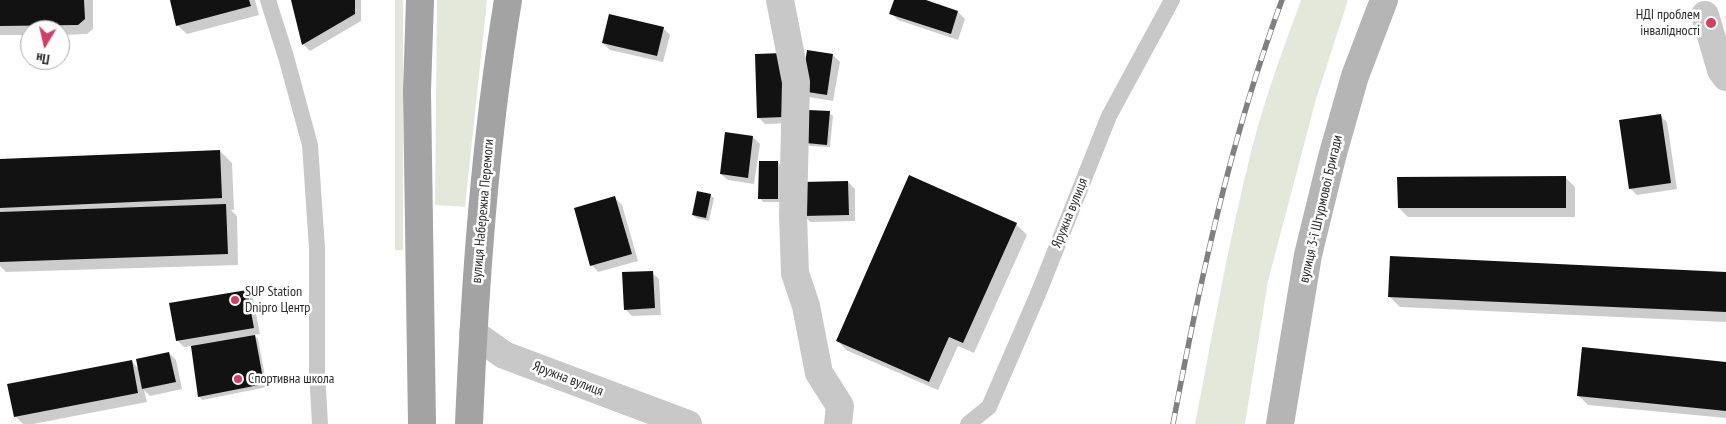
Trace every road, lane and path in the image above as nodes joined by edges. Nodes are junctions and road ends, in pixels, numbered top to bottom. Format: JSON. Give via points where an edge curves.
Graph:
{"nodes":[{"id":1,"x":268,"y":0,"type":"edge"},
{"id":2,"x":420,"y":0,"type":"edge"},
{"id":3,"x":508,"y":0,"type":"edge"},
{"id":4,"x":780,"y":0,"type":"edge"},
{"id":5,"x":1172,"y":0,"type":"edge"},
{"id":6,"x":1384,"y":0,"type":"edge"},
{"id":7,"x":1705,"y":15,"type":"dead end"},
{"id":8,"x":1726,"y":77,"type":"edge"},
{"id":9,"x":473,"y":333,"type":"junction"},
{"id":10,"x":674,"y":421,"type":"edge"},
{"id":11,"x":320,"y":424,"type":"edge"},
{"id":12,"x":422,"y":424,"type":"edge"},
{"id":13,"x":469,"y":424,"type":"edge"},
{"id":14,"x":838,"y":424,"type":"edge"},
{"id":15,"x":968,"y":424,"type":"edge"},
{"id":16,"x":1280,"y":424,"type":"edge"}],
"edges":[{"from":1,"to":11,"type":"lane","via":[[310,145],[317,248]]},
{"from":2,"to":12,"type":"main road","via":[[417,91]]},
{"from":3,"to":9,"type":"main road","name":"вулиця Набережна Перемоги","via":[[489,144]]},
{"from":4,"to":14,"type":"street","via":[[796,82],[795,273],[806,306],[819,373],[840,406]]},
{"from":5,"to":15,"type":"lane","name":"Яружна вулиця","via":[[1109,116],[989,407]]},
{"from":6,"to":16,"type":"main road","name":"вулиця 3-ї Штурмової Бригади","via":[[1355,76],[1308,255]]},
{"from":7,"to":8,"type":"street"},
{"from":9,"to":10,"type":"street","name":"Яружна вулиця","via":[[504,355]]},
{"from":9,"to":13,"type":"main road","name":"вулиця Набережна Перемоги"}]}
